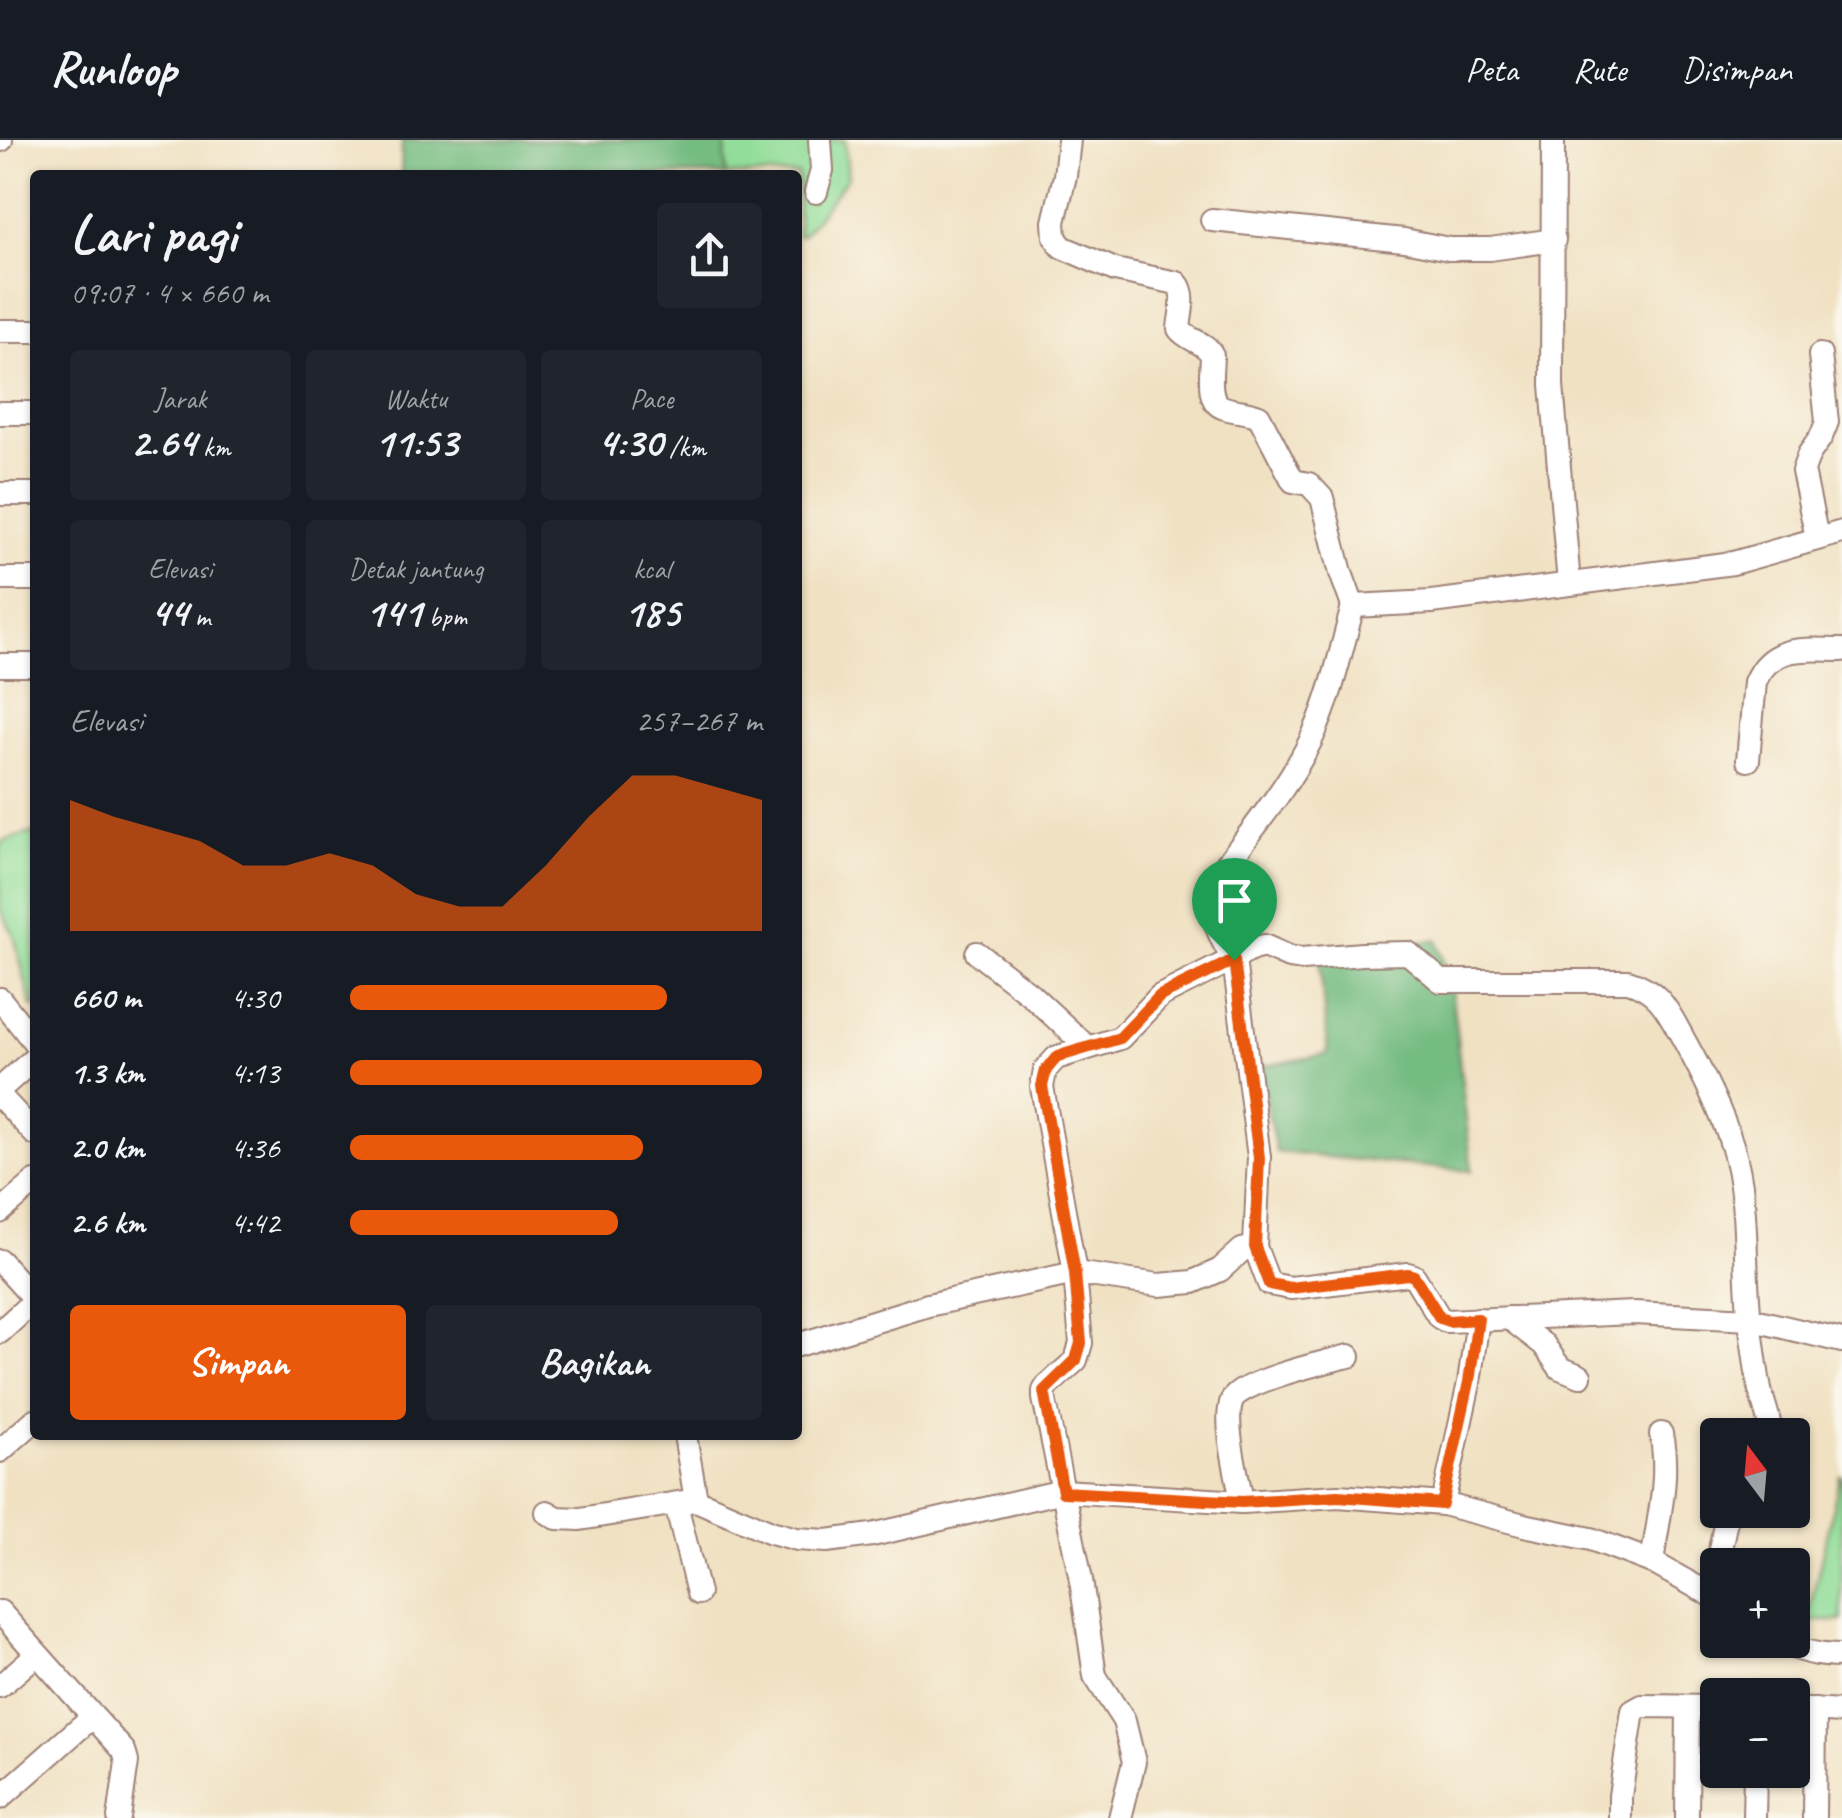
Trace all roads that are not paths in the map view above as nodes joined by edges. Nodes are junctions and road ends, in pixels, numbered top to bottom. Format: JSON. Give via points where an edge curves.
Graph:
{"nodes":[{"id":1,"x":820,"y":140,"type":"edge"},
{"id":2,"x":1069,"y":140,"type":"edge"},
{"id":3,"x":1552,"y":140,"type":"edge"},
{"id":4,"x":816,"y":192,"type":"dead end"},
{"id":5,"x":1212,"y":220,"type":"dead end"},
{"id":6,"x":1554,"y":240,"type":"junction"},
{"id":7,"x":0,"y":331,"type":"edge"},
{"id":8,"x":30,"y":331,"type":"edge"},
{"id":9,"x":1820,"y":355,"type":"dead end"},
{"id":10,"x":0,"y":413,"type":"edge"},
{"id":11,"x":30,"y":413,"type":"edge"},
{"id":12,"x":0,"y":494,"type":"edge"},
{"id":13,"x":30,"y":494,"type":"edge"},
{"id":14,"x":1842,"y":532,"type":"edge"},
{"id":15,"x":1817,"y":538,"type":"junction"},
{"id":16,"x":0,"y":579,"type":"edge"},
{"id":17,"x":30,"y":579,"type":"edge"},
{"id":18,"x":1569,"y":584,"type":"junction"},
{"id":19,"x":1353,"y":606,"type":"junction"},
{"id":20,"x":1842,"y":650,"type":"edge"},
{"id":21,"x":0,"y":665,"type":"edge"},
{"id":22,"x":30,"y":665,"type":"edge"},
{"id":23,"x":1748,"y":760,"type":"dead end"},
{"id":24,"x":977,"y":953,"type":"dead end"},
{"id":25,"x":1234,"y":960,"type":"junction"},
{"id":26,"x":0,"y":999,"type":"edge"},
{"id":27,"x":30,"y":1037,"type":"edge"},
{"id":28,"x":1088,"y":1046,"type":"junction"},
{"id":29,"x":30,"y":1063,"type":"edge"},
{"id":30,"x":0,"y":1093,"type":"edge"},
{"id":31,"x":30,"y":1128,"type":"edge"},
{"id":32,"x":30,"y":1186,"type":"edge"},
{"id":33,"x":0,"y":1212,"type":"edge"},
{"id":34,"x":1255,"y":1247,"type":"junction"},
{"id":35,"x":0,"y":1261,"type":"edge"},
{"id":36,"x":1075,"y":1273,"type":"junction"},
{"id":37,"x":30,"y":1294,"type":"edge"},
{"id":38,"x":30,"y":1305,"type":"edge"},
{"id":39,"x":1509,"y":1318,"type":"junction"},
{"id":40,"x":1478,"y":1319,"type":"junction"},
{"id":41,"x":1750,"y":1319,"type":"junction"},
{"id":42,"x":0,"y":1332,"type":"edge"},
{"id":43,"x":1842,"y":1341,"type":"edge"},
{"id":44,"x":802,"y":1344,"type":"edge"},
{"id":45,"x":1349,"y":1356,"type":"dead end"},
{"id":46,"x":1580,"y":1376,"type":"dead end"},
{"id":47,"x":1770,"y":1418,"type":"edge"},
{"id":48,"x":30,"y":1424,"type":"edge"},
{"id":49,"x":1661,"y":1434,"type":"dead end"},
{"id":50,"x":684,"y":1440,"type":"edge"},
{"id":51,"x":0,"y":1451,"type":"edge"},
{"id":52,"x":1063,"y":1492,"type":"junction"},
{"id":53,"x":686,"y":1502,"type":"junction"},
{"id":54,"x":1242,"y":1502,"type":"junction"},
{"id":55,"x":1442,"y":1504,"type":"junction"},
{"id":56,"x":547,"y":1512,"type":"dead end"},
{"id":57,"x":1652,"y":1562,"type":"junction"},
{"id":58,"x":1700,"y":1588,"type":"edge"},
{"id":59,"x":698,"y":1593,"type":"dead end"},
{"id":60,"x":0,"y":1612,"type":"edge"},
{"id":61,"x":1810,"y":1653,"type":"edge"},
{"id":62,"x":36,"y":1654,"type":"junction"},
{"id":63,"x":1842,"y":1656,"type":"edge"},
{"id":64,"x":0,"y":1686,"type":"edge"},
{"id":65,"x":1688,"y":1706,"type":"junction"},
{"id":66,"x":1700,"y":1706,"type":"edge"},
{"id":67,"x":1810,"y":1710,"type":"edge"},
{"id":68,"x":1842,"y":1712,"type":"edge"},
{"id":69,"x":92,"y":1717,"type":"junction"},
{"id":70,"x":1810,"y":1775,"type":"edge"},
{"id":71,"x":1755,"y":1788,"type":"edge"},
{"id":72,"x":0,"y":1798,"type":"edge"},
{"id":73,"x":119,"y":1818,"type":"edge"},
{"id":74,"x":1120,"y":1818,"type":"edge"},
{"id":75,"x":1620,"y":1818,"type":"edge"},
{"id":76,"x":1688,"y":1818,"type":"edge"},
{"id":77,"x":1754,"y":1818,"type":"edge"},
{"id":78,"x":1814,"y":1818,"type":"edge"}],
"edges":[{"from":1,"to":4,"type":"street"},
{"from":2,"to":19,"type":"street","via":[[1055,237],[1062,247],[1115,270],[1182,287],[1178,329],[1212,354],[1216,404],[1259,416],[1293,481],[1309,484],[1322,498]]},
{"from":3,"to":6,"type":"street"},
{"from":5,"to":6,"type":"street","via":[[1449,250]]},
{"from":6,"to":18,"type":"street","via":[[1552,386]]},
{"from":7,"to":8,"type":"street"},
{"from":9,"to":15,"type":"street","via":[[1827,422],[1803,471]]},
{"from":10,"to":11,"type":"street"},
{"from":12,"to":13,"type":"street"},
{"from":14,"to":15,"type":"street"},
{"from":15,"to":18,"type":"street","via":[[1733,563]]},
{"from":16,"to":17,"type":"street"},
{"from":18,"to":19,"type":"street"},
{"from":19,"to":25,"type":"street","via":[[1312,739],[1214,887],[1215,924]]},
{"from":20,"to":23,"type":"street","via":[[1783,653],[1760,670]]},
{"from":21,"to":22,"type":"street"},
{"from":24,"to":28,"type":"street"},
{"from":25,"to":28,"type":"street","via":[[1160,996],[1120,1038]]},
{"from":25,"to":34,"type":"street","via":[[1259,1158]]},
{"from":25,"to":41,"type":"street","via":[[1264,946],[1302,959],[1408,953],[1441,981],[1628,980],[1655,993],[1712,1092],[1734,1148]]},
{"from":26,"to":27,"type":"street"},
{"from":28,"to":36,"type":"street","via":[[1056,1058],[1042,1086]]},
{"from":29,"to":30,"type":"street"},
{"from":30,"to":31,"type":"street"},
{"from":32,"to":33,"type":"street"},
{"from":34,"to":36,"type":"street","via":[[1193,1282],[1159,1285]]},
{"from":34,"to":40,"type":"street","via":[[1269,1284],[1280,1288],[1408,1274],[1440,1318]]},
{"from":35,"to":37,"type":"street"},
{"from":36,"to":44,"type":"street","via":[[928,1305]]},
{"from":36,"to":52,"type":"street","via":[[1080,1350],[1044,1391]]},
{"from":38,"to":42,"type":"street"},
{"from":39,"to":40,"type":"street"},
{"from":39,"to":41,"type":"street","via":[[1634,1312]]},
{"from":39,"to":46,"type":"street","via":[[1544,1345],[1560,1368]]},
{"from":40,"to":55,"type":"street"},
{"from":41,"to":43,"type":"street"},
{"from":41,"to":47,"type":"street"},
{"from":45,"to":54,"type":"street","via":[[1237,1392],[1230,1430]]},
{"from":48,"to":51,"type":"street"},
{"from":49,"to":57,"type":"street","via":[[1665,1478]]},
{"from":50,"to":53,"type":"street"},
{"from":52,"to":53,"type":"street","via":[[827,1540],[797,1540]]},
{"from":52,"to":54,"type":"street"},
{"from":52,"to":74,"type":"street","via":[[1095,1676],[1124,1721],[1134,1762]]},
{"from":53,"to":56,"type":"street","via":[[580,1519]]},
{"from":53,"to":59,"type":"street"},
{"from":54,"to":55,"type":"street","via":[[1338,1496]]},
{"from":55,"to":57,"type":"street","via":[[1591,1539]]},
{"from":57,"to":58,"type":"street"},
{"from":60,"to":62,"type":"street"},
{"from":61,"to":63,"type":"street"},
{"from":62,"to":64,"type":"street"},
{"from":62,"to":69,"type":"street"},
{"from":65,"to":66,"type":"street"},
{"from":65,"to":75,"type":"street","via":[[1633,1711]]},
{"from":65,"to":76,"type":"street"},
{"from":67,"to":68,"type":"street"},
{"from":69,"to":72,"type":"street"},
{"from":69,"to":73,"type":"street","via":[[128,1762]]},
{"from":70,"to":78,"type":"street"},
{"from":71,"to":77,"type":"street"}]}
